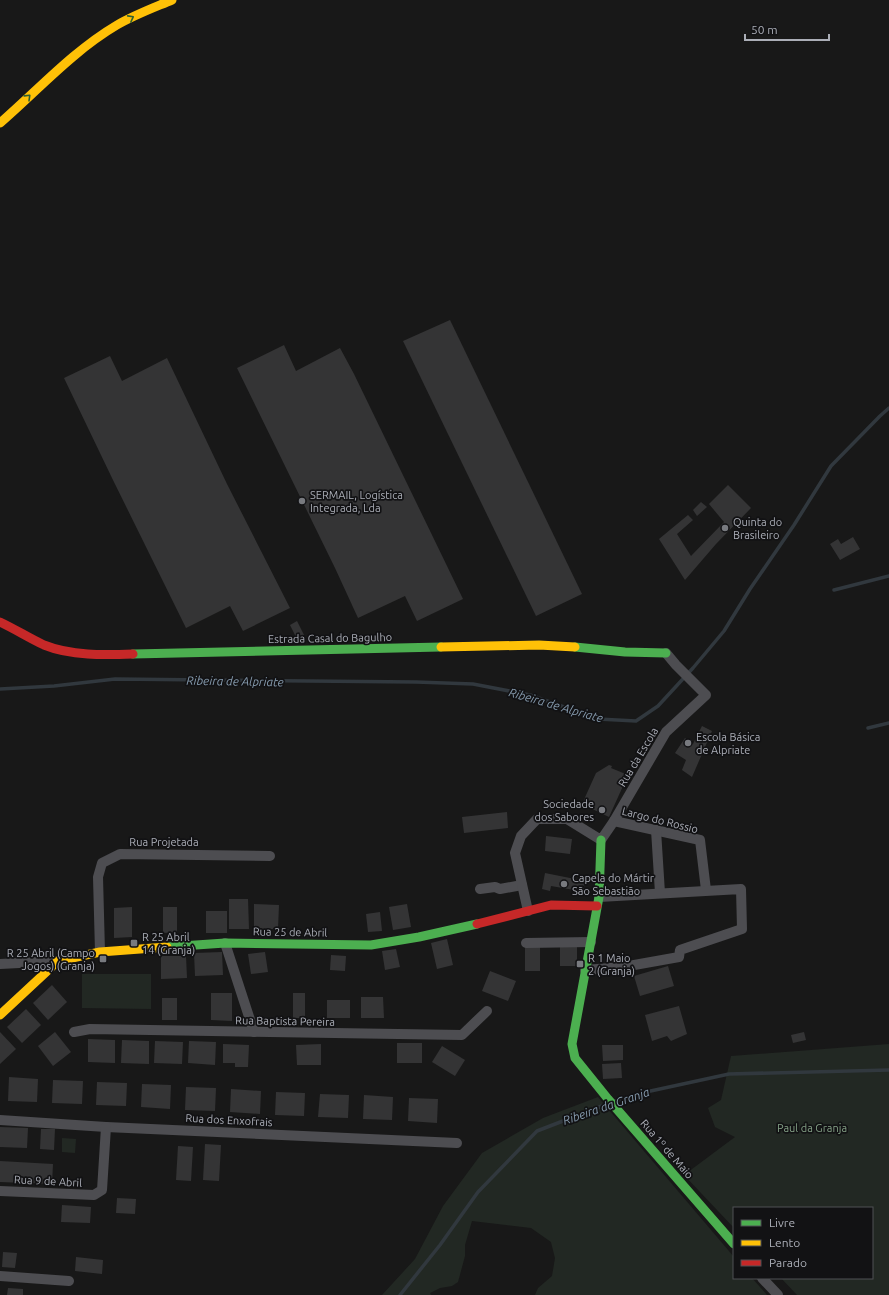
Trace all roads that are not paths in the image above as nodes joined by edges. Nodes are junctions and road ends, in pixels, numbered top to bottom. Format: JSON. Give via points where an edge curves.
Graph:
{"nodes":[{"id":1,"x":172,"y":0,"type":"edge"},
{"id":2,"x":123,"y":11,"type":"dead end"},
{"id":3,"x":111,"y":18,"type":"dead end"},
{"id":4,"x":99,"y":25,"type":"dead end"},
{"id":5,"x":88,"y":34,"type":"dead end"},
{"id":6,"x":29,"y":84,"type":"dead end"},
{"id":7,"x":0,"y":111,"type":"edge"},
{"id":8,"x":0,"y":123,"type":"edge"},
{"id":9,"x":0,"y":622,"type":"edge"},
{"id":10,"x":666,"y":653,"type":"joint"},
{"id":11,"x":614,"y":821,"type":"junction"},
{"id":12,"x":656,"y":830,"type":"junction"},
{"id":13,"x":601,"y":840,"type":"junction"},
{"id":14,"x":270,"y":856,"type":"dead end"},
{"id":15,"x":522,"y":885,"type":"junction"},
{"id":16,"x":480,"y":889,"type":"dead end"},
{"id":17,"x":706,"y":890,"type":"junction"},
{"id":18,"x":660,"y":893,"type":"junction"},
{"id":19,"x":598,"y":901,"type":"junction"},
{"id":20,"x":528,"y":910,"type":"junction"},
{"id":21,"x":591,"y":942,"type":"junction"},
{"id":22,"x":225,"y":943,"type":"junction"},
{"id":23,"x":526,"y":943,"type":"dead end"},
{"id":24,"x":100,"y":952,"type":"junction"},
{"id":25,"x":58,"y":961,"type":"junction"},
{"id":26,"x":0,"y":964,"type":"edge"},
{"id":27,"x":585,"y":970,"type":"junction"},
{"id":28,"x":487,"y":1011,"type":"dead end"},
{"id":29,"x":0,"y":1015,"type":"edge"},
{"id":30,"x":74,"y":1032,"type":"dead end"},
{"id":31,"x":254,"y":1032,"type":"junction"},
{"id":32,"x":0,"y":1120,"type":"edge"},
{"id":33,"x":106,"y":1127,"type":"junction"},
{"id":34,"x":457,"y":1143,"type":"dead end"},
{"id":35,"x":0,"y":1190,"type":"edge"},
{"id":36,"x":733,"y":1243,"type":"edge"},
{"id":37,"x":0,"y":1276,"type":"edge"},
{"id":38,"x":763,"y":1279,"type":"edge"},
{"id":39,"x":69,"y":1281,"type":"dead end"},
{"id":40,"x":778,"y":1295,"type":"edge"}],
"edges":[{"from":8,"to":1,"type":"street","one_way":true,"via":[[59,69],[110,29]]},
{"from":2,"to":3,"type":"street"},
{"from":4,"to":5,"type":"street"},
{"from":6,"to":7,"type":"street"},
{"from":9,"to":10,"type":"street","name":"Estrada Casal do Bagulho","via":[[45,646],[96,655],[539,645]]},
{"from":10,"to":11,"type":"street","name":"Rua da Escola","via":[[706,695],[666,732]]},
{"from":11,"to":12,"type":"street","name":"Largo do Rossio"},
{"from":11,"to":13,"type":"street","name":"Rua da Escola"},
{"from":12,"to":17,"type":"street","name":"Largo do Rossio","via":[[700,840]]},
{"from":12,"to":18,"type":"street"},
{"from":13,"to":15,"type":"street","via":[[567,819],[537,819],[521,836],[515,853]]},
{"from":13,"to":19,"type":"street"},
{"from":14,"to":24,"type":"street","name":"Rua Projetada","via":[[120,854],[102,863],[98,877]]},
{"from":15,"to":16,"type":"street"},
{"from":15,"to":20,"type":"street"},
{"from":17,"to":18,"type":"street"},
{"from":17,"to":27,"type":"street","via":[[741,889],[742,929],[680,950],[679,957],[623,967]]},
{"from":18,"to":19,"type":"street"},
{"from":19,"to":20,"type":"street","name":"Rua 25 de Abril","via":[[551,905]]},
{"from":19,"to":21,"type":"street","name":"Rua 1º de Maio"},
{"from":20,"to":22,"type":"street","name":"Rua 25 de Abril","via":[[496,920],[371,945]]},
{"from":21,"to":23,"type":"street"},
{"from":21,"to":27,"type":"street","name":"Rua 1º de Maio"},
{"from":22,"to":24,"type":"street","name":"Rua 25 de Abril"},
{"from":22,"to":31,"type":"street"},
{"from":24,"to":25,"type":"street","name":"Rua 25 de Abril"},
{"from":25,"to":26,"type":"street"},
{"from":25,"to":29,"type":"street"},
{"from":27,"to":36,"type":"street","name":"Rua 1º de Maio","via":[[572,1044],[575,1058]]},
{"from":28,"to":31,"type":"street","name":"Rua Baptista Pereira","via":[[462,1035]]},
{"from":30,"to":31,"type":"street","name":"Rua Baptista Pereira"},
{"from":32,"to":33,"type":"street","name":"Rua dos Enxofrais"},
{"from":33,"to":34,"type":"street","name":"Rua dos Enxofrais"},
{"from":33,"to":35,"type":"street","name":"Rua 9 de Abril","via":[[102,1190],[94,1195]]},
{"from":37,"to":39,"type":"street"},
{"from":38,"to":40,"type":"street"}]}
